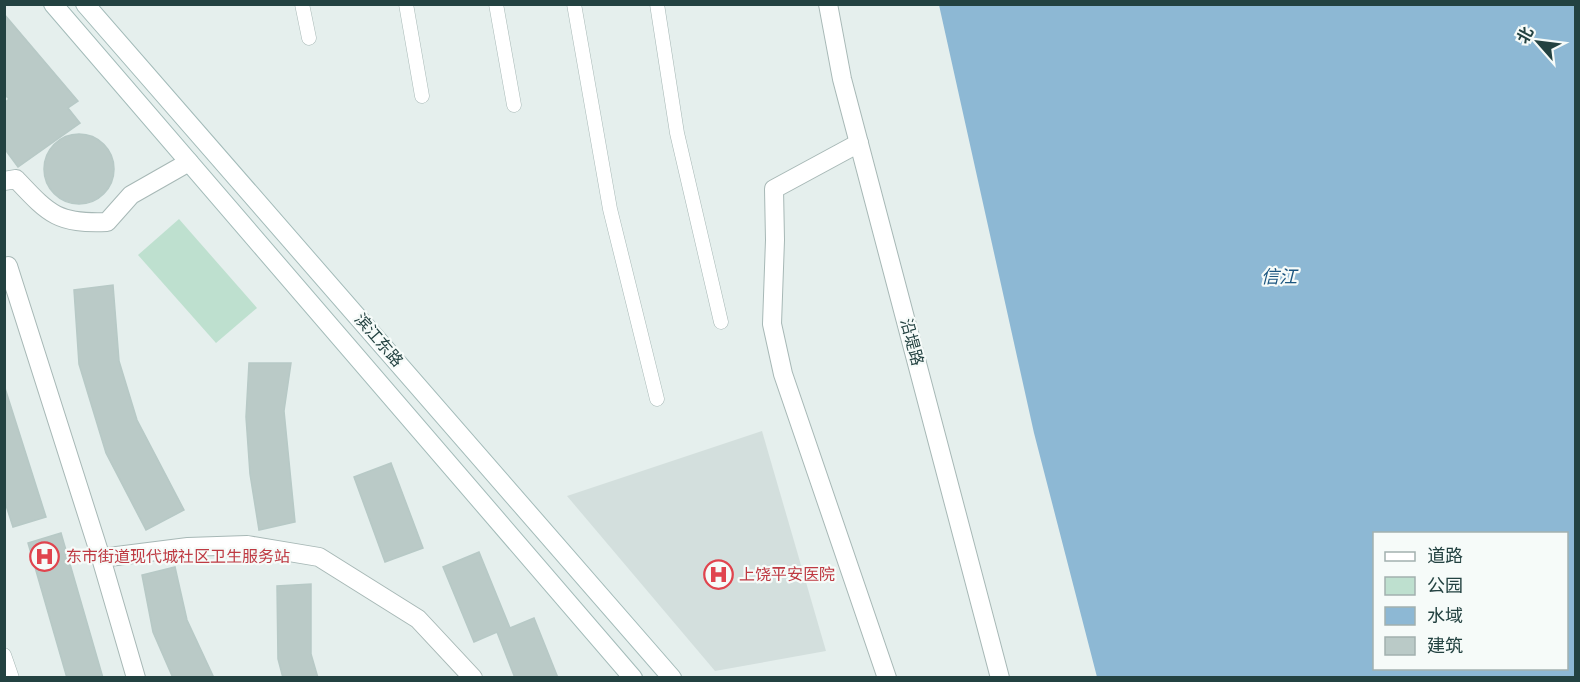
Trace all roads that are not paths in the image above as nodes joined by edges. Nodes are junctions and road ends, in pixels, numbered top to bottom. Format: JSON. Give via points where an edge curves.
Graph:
{"nodes":[{"id":1,"x":53,"y":4,"type":"edge"},
{"id":2,"x":85,"y":4,"type":"edge"},
{"id":3,"x":302,"y":4,"type":"edge"},
{"id":4,"x":406,"y":4,"type":"edge"},
{"id":5,"x":496,"y":4,"type":"edge"},
{"id":6,"x":574,"y":4,"type":"edge"},
{"id":7,"x":657,"y":4,"type":"edge"},
{"id":8,"x":828,"y":4,"type":"edge"},
{"id":9,"x":309,"y":38,"type":"dead end"},
{"id":10,"x":422,"y":96,"type":"dead end"},
{"id":11,"x":514,"y":105,"type":"dead end"},
{"id":12,"x":859,"y":143,"type":"junction"},
{"id":13,"x":189,"y":162,"type":"junction"},
{"id":14,"x":4,"y":181,"type":"edge"},
{"id":15,"x":8,"y":266,"type":"dead end"},
{"id":16,"x":721,"y":322,"type":"dead end"},
{"id":17,"x":657,"y":399,"type":"dead end"},
{"id":18,"x":101,"y":558,"type":"junction"},
{"id":19,"x":4,"y":655,"type":"edge"},
{"id":20,"x":12,"y":678,"type":"edge"},
{"id":21,"x":136,"y":678,"type":"edge"},
{"id":22,"x":472,"y":678,"type":"edge"},
{"id":23,"x":633,"y":678,"type":"edge"},
{"id":24,"x":672,"y":678,"type":"edge"},
{"id":25,"x":887,"y":678,"type":"edge"},
{"id":26,"x":1000,"y":678,"type":"edge"}],
"edges":[{"from":1,"to":13,"type":"street","name":"滨江东路"},
{"from":2,"to":24,"type":"street","name":"滨江东路"},
{"from":3,"to":9,"type":"lane"},
{"from":4,"to":10,"type":"lane"},
{"from":5,"to":11,"type":"lane"},
{"from":6,"to":17,"type":"lane","via":[[610,209]]},
{"from":7,"to":16,"type":"lane","via":[[677,133]]},
{"from":8,"to":12,"type":"street","name":"沿堤路"},
{"from":12,"to":25,"type":"street","via":[[774,189],[772,324],[783,374]]},
{"from":12,"to":26,"type":"street","name":"沿堤路"},
{"from":13,"to":14,"type":"street","via":[[131,195],[107,222],[77,223],[47,212],[16,179]]},
{"from":13,"to":23,"type":"street","name":"滨江东路"},
{"from":15,"to":18,"type":"street"},
{"from":18,"to":21,"type":"street"},
{"from":18,"to":22,"type":"street","via":[[247,544],[319,557],[418,619]]},
{"from":19,"to":20,"type":"lane"}]}
